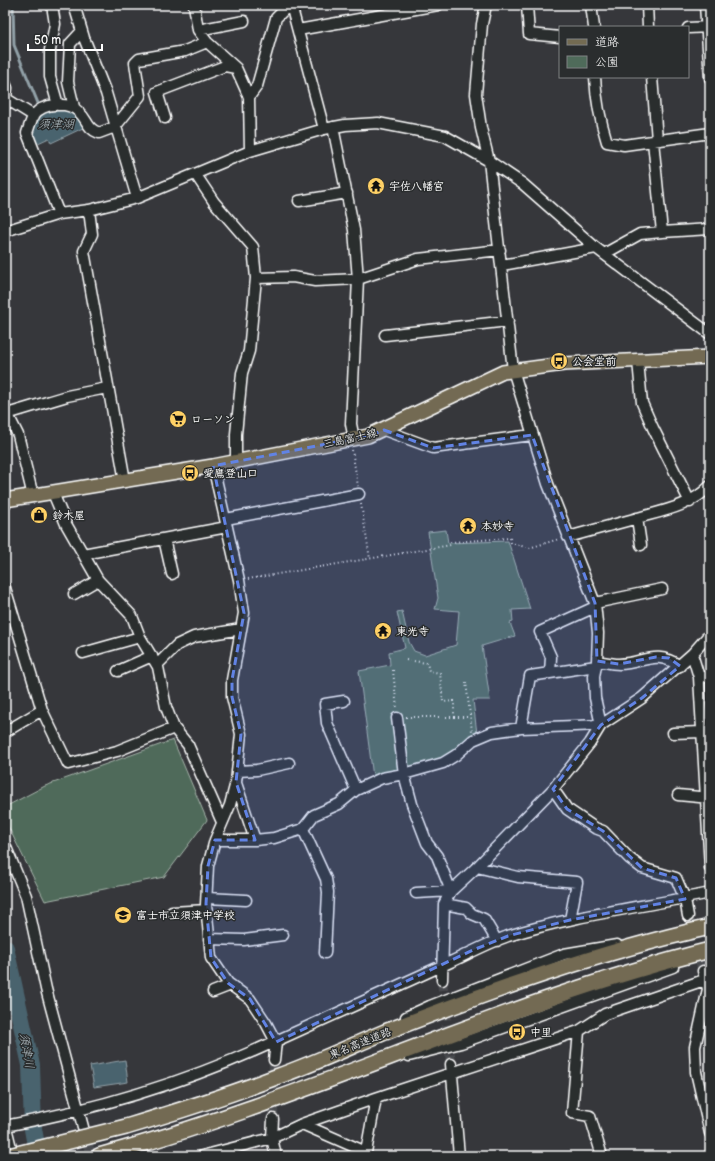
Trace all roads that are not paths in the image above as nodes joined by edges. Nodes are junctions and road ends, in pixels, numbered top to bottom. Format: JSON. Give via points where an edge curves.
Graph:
{"nodes":[{"id":1,"x":52,"y":5,"type":"edge"},
{"id":2,"x":74,"y":5,"type":"edge"},
{"id":3,"x":194,"y":5,"type":"edge"},
{"id":4,"x":290,"y":5,"type":"edge"},
{"id":5,"x":438,"y":5,"type":"edge"},
{"id":6,"x":486,"y":5,"type":"edge"},
{"id":7,"x":527,"y":5,"type":"edge"},
{"id":8,"x":591,"y":5,"type":"edge"},
{"id":9,"x":647,"y":5,"type":"edge"},
{"id":10,"x":704,"y":5,"type":"edge"},
{"id":11,"x":244,"y":21,"type":"dead end"},
{"id":12,"x":594,"y":26,"type":"edge"},
{"id":13,"x":648,"y":26,"type":"edge"},
{"id":14,"x":708,"y":27,"type":"edge"},
{"id":15,"x":689,"y":28,"type":"edge"},
{"id":16,"x":198,"y":30,"type":"junction"},
{"id":17,"x":298,"y":30,"type":"junction"},
{"id":18,"x":82,"y":31,"type":"junction"},
{"id":19,"x":559,"y":37,"type":"edge"},
{"id":20,"x":207,"y":42,"type":"junction"},
{"id":21,"x":236,"y":68,"type":"junction"},
{"id":22,"x":596,"y":78,"type":"edge"},
{"id":23,"x":652,"y":78,"type":"edge"},
{"id":24,"x":710,"y":78,"type":"edge"},
{"id":25,"x":5,"y":83,"type":"edge"},
{"id":26,"x":249,"y":97,"type":"junction"},
{"id":27,"x":6,"y":98,"type":"edge"},
{"id":28,"x":58,"y":105,"type":"junction"},
{"id":29,"x":74,"y":108,"type":"junction"},
{"id":30,"x":34,"y":116,"type":"junction"},
{"id":31,"x":165,"y":118,"type":"dead end"},
{"id":32,"x":115,"y":126,"type":"junction"},
{"id":33,"x":328,"y":128,"type":"junction"},
{"id":34,"x":710,"y":133,"type":"edge"},
{"id":35,"x":655,"y":141,"type":"junction"},
{"id":36,"x":250,"y":151,"type":"junction"},
{"id":37,"x":489,"y":161,"type":"junction"},
{"id":38,"x":196,"y":175,"type":"junction"},
{"id":39,"x":347,"y":193,"type":"junction"},
{"id":40,"x":137,"y":198,"type":"junction"},
{"id":41,"x":299,"y":201,"type":"dead end"},
{"id":42,"x":88,"y":210,"type":"junction"},
{"id":43,"x":59,"y":214,"type":"junction"},
{"id":44,"x":710,"y":229,"type":"edge"},
{"id":45,"x":5,"y":232,"type":"edge"},
{"id":46,"x":662,"y":232,"type":"junction"},
{"id":47,"x":596,"y":248,"type":"junction"},
{"id":48,"x":500,"y":250,"type":"junction"},
{"id":49,"x":604,"y":254,"type":"junction"},
{"id":50,"x":502,"y":264,"type":"junction"},
{"id":51,"x":256,"y":278,"type":"junction"},
{"id":52,"x":358,"y":279,"type":"junction"},
{"id":53,"x":508,"y":321,"type":"junction"},
{"id":54,"x":710,"y":334,"type":"edge"},
{"id":55,"x":385,"y":335,"type":"dead end"},
{"id":56,"x":710,"y":357,"type":"edge"},
{"id":57,"x":638,"y":361,"type":"junction"},
{"id":58,"x":513,"y":370,"type":"junction"},
{"id":59,"x":107,"y":388,"type":"junction"},
{"id":60,"x":6,"y":411,"type":"edge"},
{"id":61,"x":384,"y":430,"type":"junction"},
{"id":62,"x":532,"y":435,"type":"junction"},
{"id":63,"x":354,"y":439,"type":"junction"},
{"id":64,"x":236,"y":460,"type":"junction"},
{"id":65,"x":213,"y":466,"type":"junction"},
{"id":66,"x":125,"y":481,"type":"junction"},
{"id":67,"x":710,"y":486,"type":"edge"},
{"id":68,"x":53,"y":493,"type":"junction"},
{"id":69,"x":359,"y":494,"type":"dead end"},
{"id":70,"x":33,"y":496,"type":"junction"},
{"id":71,"x":5,"y":500,"type":"edge"},
{"id":72,"x":690,"y":502,"type":"junction"},
{"id":73,"x":637,"y":518,"type":"junction"},
{"id":74,"x":226,"y":523,"type":"junction"},
{"id":75,"x":568,"y":536,"type":"junction"},
{"id":76,"x":164,"y":538,"type":"junction"},
{"id":77,"x":641,"y":545,"type":"dead end"},
{"id":78,"x":83,"y":554,"type":"junction"},
{"id":79,"x":172,"y":574,"type":"dead end"},
{"id":80,"x":98,"y":580,"type":"junction"},
{"id":81,"x":5,"y":588,"type":"edge"},
{"id":82,"x":662,"y":589,"type":"dead end"},
{"id":83,"x":74,"y":594,"type":"dead end"},
{"id":84,"x":595,"y":605,"type":"junction"},
{"id":85,"x":241,"y":629,"type":"junction"},
{"id":86,"x":710,"y":636,"type":"edge"},
{"id":87,"x":140,"y":637,"type":"junction"},
{"id":88,"x":83,"y":653,"type":"dead end"},
{"id":89,"x":692,"y":654,"type":"junction"},
{"id":90,"x":154,"y":661,"type":"junction"},
{"id":91,"x":597,"y":664,"type":"junction"},
{"id":92,"x":680,"y":666,"type":"junction"},
{"id":93,"x":118,"y":671,"type":"dead end"},
{"id":94,"x":550,"y":673,"type":"junction"},
{"id":95,"x":699,"y":677,"type":"junction"},
{"id":96,"x":710,"y":677,"type":"edge"},
{"id":97,"x":344,"y":701,"type":"dead end"},
{"id":98,"x":42,"y":710,"type":"junction"},
{"id":99,"x":397,"y":718,"type":"road end"},
{"id":100,"x":601,"y":725,"type":"junction"},
{"id":101,"x":174,"y":728,"type":"junction"},
{"id":102,"x":521,"y":728,"type":"junction"},
{"id":103,"x":5,"y":732,"type":"edge"},
{"id":104,"x":702,"y":732,"type":"junction"},
{"id":105,"x":673,"y":733,"type":"dead end"},
{"id":106,"x":289,"y":763,"type":"dead end"},
{"id":107,"x":237,"y":771,"type":"junction"},
{"id":108,"x":404,"y":774,"type":"junction"},
{"id":109,"x":236,"y":782,"type":"junction"},
{"id":110,"x":553,"y":789,"type":"junction"},
{"id":111,"x":356,"y":790,"type":"junction"},
{"id":112,"x":678,"y":795,"type":"dead end"},
{"id":113,"x":708,"y":798,"type":"edge"},
{"id":114,"x":222,"y":822,"type":"junction"},
{"id":115,"x":303,"y":829,"type":"junction"},
{"id":116,"x":215,"y":840,"type":"junction"},
{"id":117,"x":255,"y":840,"type":"junction"},
{"id":118,"x":5,"y":845,"type":"edge"},
{"id":119,"x":477,"y":867,"type":"junction"},
{"id":120,"x":710,"y":868,"type":"edge"},
{"id":121,"x":451,"y":891,"type":"junction"},
{"id":122,"x":416,"y":893,"type":"dead end"},
{"id":123,"x":710,"y":893,"type":"edge"},
{"id":124,"x":206,"y":898,"type":"junction"},
{"id":125,"x":685,"y":899,"type":"junction"},
{"id":126,"x":246,"y":900,"type":"dead end"},
{"id":127,"x":444,"y":904,"type":"junction"},
{"id":128,"x":207,"y":910,"type":"junction"},
{"id":129,"x":172,"y":912,"type":"dead end"},
{"id":130,"x":688,"y":916,"type":"tunnel mouth"},
{"id":131,"x":570,"y":920,"type":"junction"},
{"id":132,"x":710,"y":927,"type":"edge"},
{"id":133,"x":283,"y":935,"type":"dead end"},
{"id":134,"x":209,"y":939,"type":"junction"},
{"id":135,"x":497,"y":941,"type":"junction"},
{"id":136,"x":710,"y":952,"type":"edge"},
{"id":137,"x":325,"y":953,"type":"dead end"},
{"id":138,"x":443,"y":966,"type":"junction"},
{"id":139,"x":706,"y":976,"type":"edge"},
{"id":140,"x":442,"y":980,"type":"tunnel mouth"},
{"id":141,"x":231,"y":986,"type":"junction"},
{"id":142,"x":213,"y":992,"type":"dead end"},
{"id":143,"x":579,"y":1031,"type":"junction"},
{"id":144,"x":276,"y":1042,"type":"junction"},
{"id":145,"x":274,"y":1060,"type":"tunnel mouth"},
{"id":146,"x":452,"y":1069,"type":"junction"},
{"id":147,"x":376,"y":1098,"type":"junction"},
{"id":148,"x":80,"y":1110,"type":"junction"},
{"id":149,"x":273,"y":1119,"type":"tunnel mouth"},
{"id":150,"x":302,"y":1124,"type":"junction"},
{"id":151,"x":5,"y":1125,"type":"edge"},
{"id":152,"x":83,"y":1126,"type":"tunnel mouth"},
{"id":153,"x":710,"y":1133,"type":"edge"},
{"id":154,"x":272,"y":1138,"type":"junction"},
{"id":155,"x":366,"y":1154,"type":"edge"},
{"id":156,"x":9,"y":1156,"type":"edge"},
{"id":157,"x":14,"y":1156,"type":"edge"},
{"id":158,"x":99,"y":1156,"type":"edge"},
{"id":159,"x":202,"y":1156,"type":"edge"},
{"id":160,"x":276,"y":1156,"type":"edge"},
{"id":161,"x":459,"y":1156,"type":"edge"},
{"id":162,"x":602,"y":1156,"type":"edge"}],
"edges":[{"from":1,"to":28,"type":"street","via":[[54,24],[50,50],[50,77]]},
{"from":2,"to":18,"type":"street"},
{"from":3,"to":16,"type":"street"},
{"from":4,"to":17,"type":"street"},
{"from":4,"to":26,"type":"street","via":[[276,18],[257,86]]},
{"from":5,"to":17,"type":"street"},
{"from":6,"to":37,"type":"street","via":[[476,94],[480,128]]},
{"from":7,"to":19,"type":"street","via":[[529,34]]},
{"from":8,"to":12,"type":"street"},
{"from":9,"to":13,"type":"street"},
{"from":10,"to":14,"type":"street"},
{"from":11,"to":16,"type":"street"},
{"from":14,"to":15,"type":"street"},
{"from":14,"to":24,"type":"street"},
{"from":16,"to":20,"type":"street"},
{"from":17,"to":33,"type":"street"},
{"from":18,"to":29,"type":"street","via":[[70,44],[68,82]]},
{"from":18,"to":32,"type":"street","via":[[106,93]]},
{"from":20,"to":21,"type":"street"},
{"from":20,"to":32,"type":"street","via":[[185,51],[139,59],[136,63],[140,96]]},
{"from":21,"to":26,"type":"street"},
{"from":21,"to":31,"type":"street","via":[[225,66],[157,92]]},
{"from":22,"to":35,"type":"street","via":[[599,117],[607,142],[624,145]]},
{"from":23,"to":35,"type":"street"},
{"from":25,"to":27,"type":"street"},
{"from":26,"to":36,"type":"street"},
{"from":27,"to":30,"type":"street"},
{"from":28,"to":29,"type":"street"},
{"from":28,"to":30,"type":"street","via":[[41,109]]},
{"from":29,"to":32,"type":"street","via":[[81,113],[92,130],[99,133]]},
{"from":30,"to":43,"type":"street","via":[[27,133]]},
{"from":32,"to":40,"type":"street"},
{"from":33,"to":36,"type":"street"},
{"from":33,"to":37,"type":"street","via":[[378,123],[445,136]]},
{"from":33,"to":39,"type":"street"},
{"from":34,"to":35,"type":"street"},
{"from":35,"to":46,"type":"street"},
{"from":36,"to":38,"type":"street"},
{"from":37,"to":47,"type":"street","via":[[528,189]]},
{"from":37,"to":48,"type":"street"},
{"from":38,"to":40,"type":"street"},
{"from":38,"to":51,"type":"street","via":[[214,202],[253,247]]},
{"from":39,"to":41,"type":"street"},
{"from":39,"to":52,"type":"street","via":[[354,230]]},
{"from":40,"to":42,"type":"street"},
{"from":42,"to":43,"type":"street"},
{"from":42,"to":59,"type":"street","via":[[92,234],[84,251]]},
{"from":43,"to":45,"type":"street"},
{"from":44,"to":46,"type":"street"},
{"from":46,"to":49,"type":"street","via":[[640,234]]},
{"from":47,"to":49,"type":"street"},
{"from":47,"to":50,"type":"street"},
{"from":48,"to":50,"type":"street"},
{"from":48,"to":52,"type":"street","via":[[418,259]]},
{"from":49,"to":54,"type":"street"},
{"from":50,"to":53,"type":"street"},
{"from":51,"to":52,"type":"street","via":[[293,277],[315,281]]},
{"from":51,"to":64,"type":"street","via":[[249,350],[242,373]]},
{"from":52,"to":63,"type":"street","via":[[352,424]]},
{"from":53,"to":55,"type":"street"},
{"from":53,"to":58,"type":"street"},
{"from":56,"to":57,"type":"main road","name":"三島富士線"},
{"from":57,"to":58,"type":"main road","name":"三島富士線","via":[[564,364]]},
{"from":57,"to":72,"type":"street","via":[[642,403]]},
{"from":58,"to":61,"type":"main road","name":"三島富士線","via":[[503,372]]},
{"from":58,"to":62,"type":"street"},
{"from":59,"to":60,"type":"street"},
{"from":59,"to":66,"type":"street"},
{"from":60,"to":70,"type":"street","via":[[18,435]]},
{"from":61,"to":62,"type":"street","via":[[433,448]]},
{"from":61,"to":63,"type":"main road","name":"三島富士線"},
{"from":62,"to":75,"type":"street"},
{"from":63,"to":64,"type":"main road","name":"三島富士線"},
{"from":64,"to":65,"type":"main road","name":"三島富士線"},
{"from":65,"to":66,"type":"main road","name":"三島富士線"},
{"from":65,"to":74,"type":"street"},
{"from":66,"to":68,"type":"main road","name":"三島富士線"},
{"from":67,"to":72,"type":"street"},
{"from":68,"to":70,"type":"main road","name":"三島富士線"},
{"from":68,"to":78,"type":"street","via":[[66,524]]},
{"from":69,"to":74,"type":"street"},
{"from":70,"to":71,"type":"main road","name":"三島富士線"},
{"from":72,"to":73,"type":"street"},
{"from":73,"to":75,"type":"street"},
{"from":73,"to":77,"type":"street"},
{"from":74,"to":76,"type":"street"},
{"from":74,"to":85,"type":"street","via":[[244,613]]},
{"from":75,"to":84,"type":"street"},
{"from":76,"to":78,"type":"street"},
{"from":76,"to":79,"type":"street"},
{"from":78,"to":80,"type":"street"},
{"from":80,"to":83,"type":"street"},
{"from":80,"to":87,"type":"street","via":[[132,616]]},
{"from":81,"to":98,"type":"street"},
{"from":82,"to":84,"type":"street"},
{"from":84,"to":91,"type":"street","via":[[598,633]]},
{"from":84,"to":94,"type":"street","via":[[540,632],[550,657]]},
{"from":85,"to":90,"type":"street","via":[[194,637]]},
{"from":85,"to":107,"type":"street","via":[[235,659],[232,697],[241,734]]},
{"from":86,"to":89,"type":"street"},
{"from":87,"to":88,"type":"street"},
{"from":87,"to":90,"type":"street"},
{"from":89,"to":92,"type":"street"},
{"from":89,"to":95,"type":"street"},
{"from":90,"to":93,"type":"street"},
{"from":90,"to":101,"type":"street"},
{"from":91,"to":92,"type":"street","via":[[619,664],[656,657],[669,658]]},
{"from":91,"to":94,"type":"street"},
{"from":91,"to":100,"type":"street","via":[[594,676],[595,698]]},
{"from":92,"to":100,"type":"street","via":[[642,698]]},
{"from":94,"to":102,"type":"street","via":[[530,676]]},
{"from":95,"to":96,"type":"street"},
{"from":95,"to":104,"type":"street"},
{"from":97,"to":111,"type":"street","via":[[325,704],[328,723]]},
{"from":98,"to":101,"type":"street","via":[[68,764],[117,751]]},
{"from":98,"to":103,"type":"street"},
{"from":99,"to":108,"type":"street"},
{"from":100,"to":102,"type":"street"},
{"from":100,"to":110,"type":"street"},
{"from":101,"to":114,"type":"street","via":[[188,745]]},
{"from":102,"to":108,"type":"street","via":[[492,732],[473,740],[443,763]]},
{"from":104,"to":105,"type":"street"},
{"from":104,"to":113,"type":"street"},
{"from":106,"to":107,"type":"street","via":[[257,770]]},
{"from":107,"to":109,"type":"street"},
{"from":108,"to":111,"type":"street","via":[[382,778]]},
{"from":108,"to":121,"type":"street","via":[[420,827],[427,844],[437,856]]},
{"from":109,"to":114,"type":"street"},
{"from":109,"to":117,"type":"street"},
{"from":110,"to":119,"type":"street"},
{"from":110,"to":125,"type":"street","via":[[568,809],[603,831],[642,868],[676,878]]},
{"from":111,"to":115,"type":"street","via":[[339,804],[314,814]]},
{"from":112,"to":113,"type":"street"},
{"from":113,"to":120,"type":"street"},
{"from":114,"to":116,"type":"street"},
{"from":115,"to":117,"type":"street","via":[[274,838]]},
{"from":115,"to":137,"type":"street","via":[[326,879],[328,892]]},
{"from":116,"to":117,"type":"street"},
{"from":116,"to":124,"type":"street","via":[[208,866]]},
{"from":118,"to":148,"type":"street","via":[[26,896],[58,1038]]},
{"from":119,"to":121,"type":"street"},
{"from":119,"to":131,"type":"street","via":[[518,877],[577,882]]},
{"from":121,"to":122,"type":"street"},
{"from":121,"to":127,"type":"street"},
{"from":123,"to":125,"type":"street"},
{"from":124,"to":126,"type":"street"},
{"from":124,"to":128,"type":"street"},
{"from":125,"to":130,"type":"street"},
{"from":125,"to":131,"type":"street"},
{"from":127,"to":135,"type":"street","via":[[466,908],[484,919]]},
{"from":127,"to":138,"type":"street"},
{"from":128,"to":129,"type":"street"},
{"from":128,"to":134,"type":"street"},
{"from":131,"to":135,"type":"street"},
{"from":132,"to":156,"type":"highway","name":"東名高速道路","bridge":true,"via":[[673,935],[535,976],[277,1077],[190,1108]]},
{"from":133,"to":134,"type":"street","via":[[244,940]]},
{"from":134,"to":141,"type":"street","via":[[211,958]]},
{"from":135,"to":138,"type":"street"},
{"from":136,"to":158,"type":"highway","name":"東名高速道路","via":[[603,981],[192,1128]]},
{"from":138,"to":140,"type":"street"},
{"from":138,"to":144,"type":"street"},
{"from":139,"to":143,"type":"street","via":[[605,1014]]},
{"from":139,"to":153,"type":"street","via":[[708,989],[696,1053],[699,1086]]},
{"from":141,"to":142,"type":"street"},
{"from":141,"to":144,"type":"street","via":[[250,999]]},
{"from":143,"to":146,"type":"street"},
{"from":143,"to":162,"type":"street","via":[[572,1113],[590,1116]]},
{"from":144,"to":145,"type":"street"},
{"from":144,"to":148,"type":"street","via":[[174,1083]]},
{"from":146,"to":147,"type":"street"},
{"from":146,"to":161,"type":"street"},
{"from":147,"to":150,"type":"street"},
{"from":147,"to":155,"type":"street"},
{"from":148,"to":151,"type":"street"},
{"from":148,"to":152,"type":"street"},
{"from":149,"to":154,"type":"street"},
{"from":150,"to":154,"type":"street"},
{"from":150,"to":155,"type":"street"},
{"from":151,"to":157,"type":"street"},
{"from":154,"to":159,"type":"street"},
{"from":154,"to":160,"type":"street"}]}
